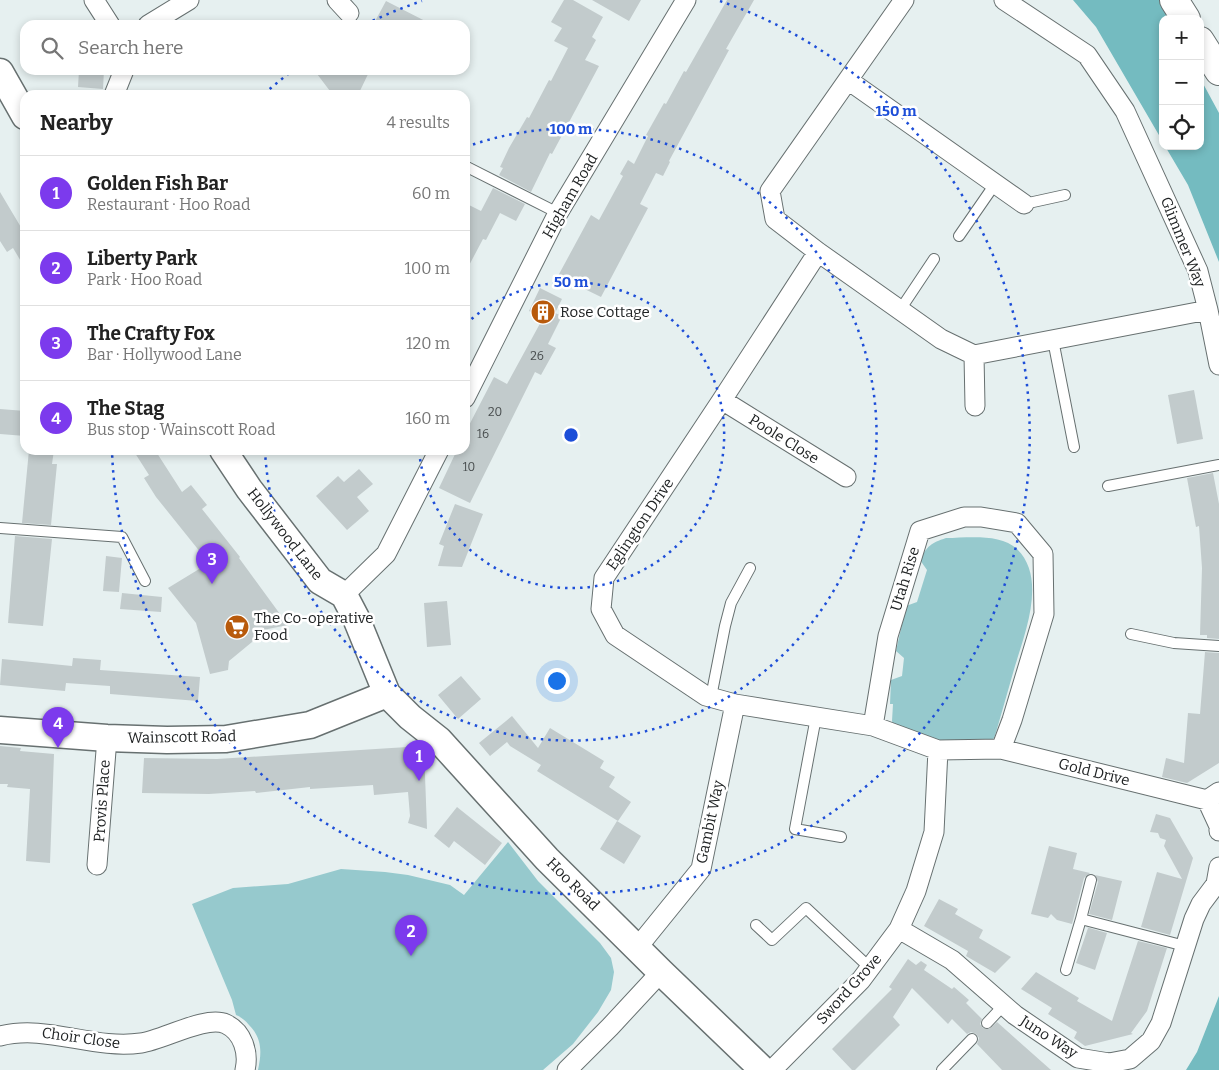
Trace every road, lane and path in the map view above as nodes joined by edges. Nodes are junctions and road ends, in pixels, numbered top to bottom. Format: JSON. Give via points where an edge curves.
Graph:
{"nodes":[{"id":1,"x":94,"y":0,"type":"edge"},
{"id":2,"x":189,"y":0,"type":"edge"},
{"id":3,"x":686,"y":0,"type":"edge"},
{"id":4,"x":904,"y":0,"type":"edge"},
{"id":5,"x":1004,"y":0,"type":"edge"},
{"id":6,"x":1174,"y":0,"type":"edge"},
{"id":7,"x":1183,"y":15,"type":"edge"},
{"id":8,"x":107,"y":20,"type":"edge"},
{"id":9,"x":156,"y":20,"type":"edge"},
{"id":10,"x":1204,"y":48,"type":"edge"},
{"id":11,"x":1219,"y":71,"type":"edge"},
{"id":12,"x":0,"y":72,"type":"edge"},
{"id":13,"x":122,"y":75,"type":"edge"},
{"id":14,"x":848,"y":80,"type":"junction"},
{"id":15,"x":116,"y":90,"type":"edge"},
{"id":16,"x":20,"y":107,"type":"edge"},
{"id":17,"x":470,"y":169,"type":"edge"},
{"id":18,"x":995,"y":184,"type":"junction"},
{"id":19,"x":1065,"y":195,"type":"dead end"},
{"id":20,"x":1024,"y":204,"type":"joint"},
{"id":21,"x":558,"y":213,"type":"junction"},
{"id":22,"x":960,"y":236,"type":"dead end"},
{"id":23,"x":818,"y":252,"type":"junction"},
{"id":24,"x":934,"y":259,"type":"dead end"},
{"id":25,"x":900,"y":310,"type":"junction"},
{"id":26,"x":1208,"y":310,"type":"junction"},
{"id":27,"x":1053,"y":340,"type":"junction"},
{"id":28,"x":974,"y":355,"type":"junction"},
{"id":29,"x":1219,"y":365,"type":"edge"},
{"id":30,"x":470,"y":388,"type":"edge"},
{"id":31,"x":722,"y":400,"type":"junction"},
{"id":32,"x":974,"y":406,"type":"dead end"},
{"id":33,"x":1074,"y":446,"type":"dead end"},
{"id":34,"x":226,"y":455,"type":"edge"},
{"id":35,"x":436,"y":455,"type":"edge"},
{"id":36,"x":1219,"y":464,"type":"edge"},
{"id":37,"x":846,"y":477,"type":"dead end"},
{"id":38,"x":1108,"y":486,"type":"dead end"},
{"id":39,"x":0,"y":528,"type":"edge"},
{"id":40,"x":750,"y":568,"type":"dead end"},
{"id":41,"x":145,"y":581,"type":"dead end"},
{"id":42,"x":344,"y":595,"type":"junction"},
{"id":43,"x":1131,"y":634,"type":"dead end"},
{"id":44,"x":1219,"y":646,"type":"edge"},
{"id":45,"x":387,"y":694,"type":"junction"},
{"id":46,"x":711,"y":697,"type":"junction"},
{"id":47,"x":735,"y":704,"type":"junction"},
{"id":48,"x":816,"y":717,"type":"junction"},
{"id":49,"x":873,"y":726,"type":"junction"},
{"id":50,"x":0,"y":730,"type":"edge"},
{"id":51,"x":107,"y":738,"type":"junction"},
{"id":52,"x":1001,"y":749,"type":"junction"},
{"id":53,"x":938,"y":750,"type":"junction"},
{"id":54,"x":1213,"y":796,"type":"edge"},
{"id":55,"x":1219,"y":830,"type":"edge"},
{"id":56,"x":842,"y":837,"type":"dead end"},
{"id":57,"x":97,"y":865,"type":"dead end"},
{"id":58,"x":1219,"y":867,"type":"edge"},
{"id":59,"x":1091,"y":880,"type":"dead end"},
{"id":60,"x":1081,"y":919,"type":"junction"},
{"id":61,"x":756,"y":925,"type":"dead end"},
{"id":62,"x":899,"y":929,"type":"junction"},
{"id":63,"x":1185,"y":946,"type":"junction"},
{"id":64,"x":637,"y":948,"type":"junction"},
{"id":65,"x":870,"y":968,"type":"junction"},
{"id":66,"x":1066,"y":970,"type":"dead end"},
{"id":67,"x":660,"y":972,"type":"junction"},
{"id":68,"x":1004,"y":1005,"type":"junction"},
{"id":69,"x":986,"y":1023,"type":"dead end"},
{"id":70,"x":0,"y":1036,"type":"edge"},
{"id":71,"x":972,"y":1039,"type":"dead end"},
{"id":72,"x":1072,"y":1064,"type":"edge"},
{"id":73,"x":245,"y":1070,"type":"edge"},
{"id":74,"x":567,"y":1070,"type":"edge"},
{"id":75,"x":763,"y":1070,"type":"edge"},
{"id":76,"x":772,"y":1070,"type":"edge"},
{"id":77,"x":942,"y":1070,"type":"edge"}],
"edges":[{"from":1,"to":8,"type":"street"},
{"from":2,"to":9,"type":"street"},
{"from":3,"to":21,"type":"street","name":"Higham Road"},
{"from":4,"to":14,"type":"street"},
{"from":5,"to":26,"type":"street","name":"Glimmer Way","via":[[1087,55],[1125,111],[1198,271]]},
{"from":6,"to":7,"type":"main road"},
{"from":10,"to":11,"type":"main road"},
{"from":12,"to":16,"type":"main road"},
{"from":13,"to":15,"type":"street"},
{"from":14,"to":18,"type":"street"},
{"from":14,"to":23,"type":"street","via":[[770,190],[774,219]]},
{"from":17,"to":21,"type":"lane"},
{"from":18,"to":20,"type":"street"},
{"from":18,"to":22,"type":"lane"},
{"from":19,"to":20,"type":"lane"},
{"from":21,"to":30,"type":"street","name":"Higham Road"},
{"from":23,"to":25,"type":"street"},
{"from":23,"to":31,"type":"street","name":"Eglington Drive"},
{"from":24,"to":25,"type":"lane"},
{"from":25,"to":28,"type":"street","via":[[941,339]]},
{"from":26,"to":27,"type":"street"},
{"from":26,"to":29,"type":"street"},
{"from":27,"to":28,"type":"street"},
{"from":27,"to":33,"type":"lane"},
{"from":28,"to":32,"type":"street"},
{"from":31,"to":37,"type":"street","name":"Poole Close"},
{"from":31,"to":46,"type":"street","name":"Eglington Drive","via":[[604,578],[601,609],[615,635]]},
{"from":34,"to":42,"type":"main road","name":"Hollywood Lane","via":[[320,581]]},
{"from":35,"to":42,"type":"street","via":[[386,554]]},
{"from":36,"to":38,"type":"lane"},
{"from":39,"to":41,"type":"lane","via":[[122,538]]},
{"from":40,"to":46,"type":"lane","via":[[731,603]]},
{"from":42,"to":45,"type":"main road"},
{"from":43,"to":44,"type":"lane","via":[[1174,643]]},
{"from":45,"to":51,"type":"main road","name":"Wainscott Road","via":[[310,725],[246,736],[167,740]]},
{"from":45,"to":64,"type":"main road","name":"Hoo Road","via":[[439,740],[547,859]]},
{"from":46,"to":47,"type":"street","name":"Eglington Drive"},
{"from":47,"to":48,"type":"street","name":"Eglington Drive"},
{"from":47,"to":64,"type":"street","name":"Gambit Way","via":[[700,869]]},
{"from":48,"to":49,"type":"street","name":"Eglington Drive"},
{"from":48,"to":56,"type":"lane","via":[[796,829]]},
{"from":49,"to":52,"type":"street","name":"Utah Rise","via":[[888,636],[920,531],[976,510],[1017,523],[1042,554],[1044,614]]},
{"from":49,"to":53,"type":"street","name":"Eglington Drive"},
{"from":50,"to":51,"type":"main road","name":"Wainscott Road"},
{"from":51,"to":57,"type":"street","name":"Provis Place"},
{"from":52,"to":53,"type":"street","name":"Gold Drive"},
{"from":52,"to":54,"type":"street","name":"Gold Drive"},
{"from":53,"to":62,"type":"street","name":"Sword Grove","via":[[934,832],[916,891]]},
{"from":54,"to":55,"type":"street"},
{"from":58,"to":63,"type":"street","name":"Juno Way","via":[[1216,884],[1201,904]]},
{"from":59,"to":60,"type":"lane"},
{"from":60,"to":63,"type":"lane"},
{"from":60,"to":66,"type":"lane"},
{"from":61,"to":65,"type":"lane","via":[[772,940],[806,908]]},
{"from":62,"to":65,"type":"street","name":"Sword Grove"},
{"from":62,"to":68,"type":"street","name":"Juno Way","via":[[952,960]]},
{"from":63,"to":72,"type":"street","name":"Juno Way","via":[[1161,1023],[1152,1041],[1130,1059]]},
{"from":64,"to":67,"type":"main road","name":"Hoo Road"},
{"from":65,"to":76,"type":"street","name":"Sword Grove"},
{"from":67,"to":74,"type":"street"},
{"from":67,"to":75,"type":"main road","name":"Hoo Road"},
{"from":68,"to":69,"type":"lane"},
{"from":68,"to":72,"type":"street","name":"Juno Way"},
{"from":70,"to":73,"type":"street","name":"Choir Close","via":[[36,1032],[120,1045],[152,1041],[208,1023],[223,1023],[242,1040],[246,1053]]},
{"from":71,"to":77,"type":"lane"}]}
